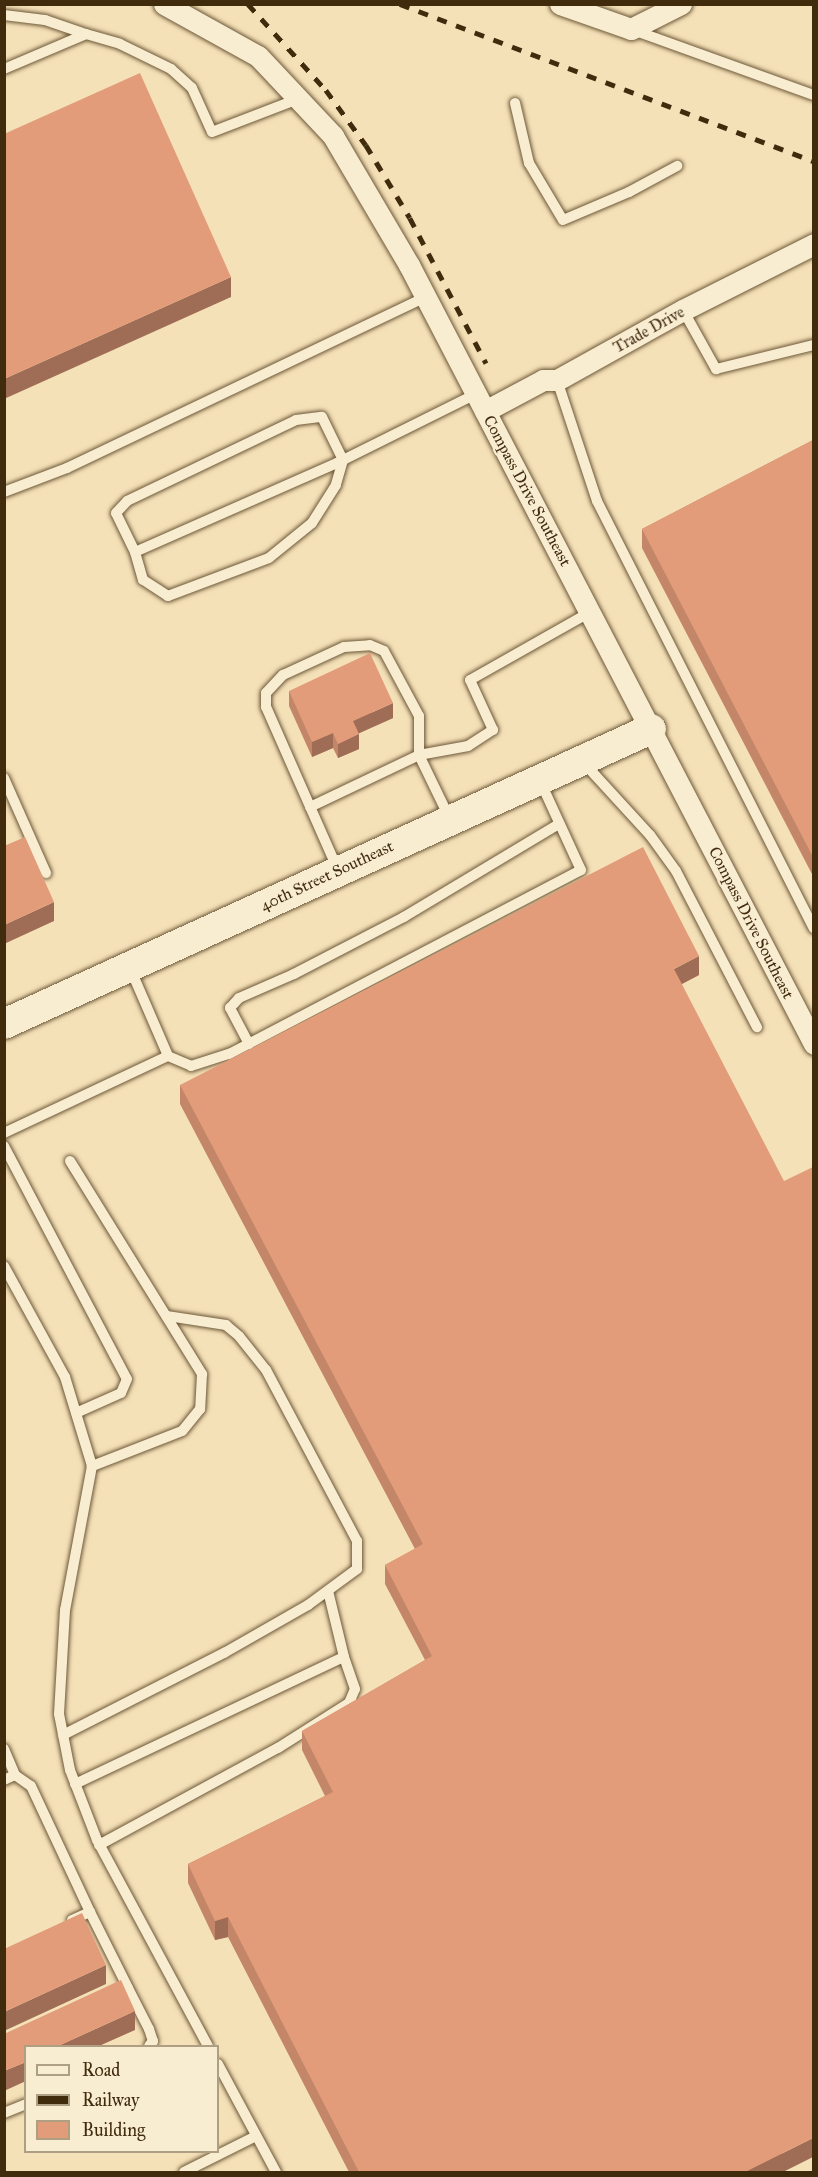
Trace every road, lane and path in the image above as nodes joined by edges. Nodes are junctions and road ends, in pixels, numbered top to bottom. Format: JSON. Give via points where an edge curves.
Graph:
{"nodes":[{"id":1,"x":164,"y":4,"type":"edge"},
{"id":2,"x":560,"y":4,"type":"edge"},
{"id":3,"x":681,"y":4,"type":"edge"},
{"id":4,"x":4,"y":15,"type":"edge"},
{"id":5,"x":631,"y":29,"type":"junction"},
{"id":6,"x":86,"y":33,"type":"junction"},
{"id":7,"x":4,"y":69,"type":"edge"},
{"id":8,"x":813,"y":95,"type":"edge"},
{"id":9,"x":298,"y":99,"type":"junction"},
{"id":10,"x":515,"y":103,"type":"dead end"},
{"id":11,"x":677,"y":166,"type":"dead end"},
{"id":12,"x":813,"y":244,"type":"edge"},
{"id":13,"x":426,"y":297,"type":"junction"},
{"id":14,"x":683,"y":310,"type":"junction"},
{"id":15,"x":813,"y":345,"type":"edge"},
{"id":16,"x":558,"y":380,"type":"junction"},
{"id":17,"x":480,"y":403,"type":"junction"},
{"id":18,"x":343,"y":460,"type":"junction"},
{"id":19,"x":4,"y":492,"type":"edge"},
{"id":20,"x":135,"y":552,"type":"junction"},
{"id":21,"x":590,"y":612,"type":"junction"},
{"id":22,"x":651,"y":729,"type":"junction"},
{"id":23,"x":418,"y":755,"type":"junction"},
{"id":24,"x":581,"y":760,"type":"junction"},
{"id":25,"x":4,"y":778,"type":"edge"},
{"id":26,"x":539,"y":780,"type":"junction"},
{"id":27,"x":310,"y":807,"type":"junction"},
{"id":28,"x":450,"y":820,"type":"junction"},
{"id":29,"x":560,"y":824,"type":"junction"},
{"id":30,"x":338,"y":871,"type":"junction"},
{"id":31,"x":46,"y":873,"type":"dead end"},
{"id":32,"x":813,"y":928,"type":"edge"},
{"id":33,"x":129,"y":967,"type":"junction"},
{"id":34,"x":4,"y":1024,"type":"edge"},
{"id":35,"x":757,"y":1027,"type":"dead end"},
{"id":36,"x":249,"y":1044,"type":"junction"},
{"id":37,"x":813,"y":1044,"type":"edge"},
{"id":38,"x":168,"y":1056,"type":"junction"},
{"id":39,"x":4,"y":1133,"type":"edge"},
{"id":40,"x":4,"y":1146,"type":"edge"},
{"id":41,"x":70,"y":1161,"type":"dead end"},
{"id":42,"x":4,"y":1266,"type":"edge"},
{"id":43,"x":167,"y":1317,"type":"junction"},
{"id":44,"x":76,"y":1413,"type":"junction"},
{"id":45,"x":92,"y":1466,"type":"junction"},
{"id":46,"x":328,"y":1591,"type":"junction"},
{"id":47,"x":344,"y":1658,"type":"junction"},
{"id":48,"x":63,"y":1735,"type":"junction"},
{"id":49,"x":4,"y":1749,"type":"edge"},
{"id":50,"x":10,"y":1778,"type":"edge"},
{"id":51,"x":75,"y":1784,"type":"junction"},
{"id":52,"x":99,"y":1845,"type":"junction"},
{"id":53,"x":90,"y":1912,"type":"junction"},
{"id":54,"x":58,"y":1926,"type":"edge"},
{"id":55,"x":128,"y":1988,"type":"junction"},
{"id":56,"x":108,"y":1997,"type":"edge"},
{"id":57,"x":150,"y":2045,"type":"edge"},
{"id":58,"x":207,"y":2045,"type":"edge"},
{"id":59,"x":219,"y":2066,"type":"edge"},
{"id":60,"x":24,"y":2105,"type":"edge"},
{"id":61,"x":4,"y":2113,"type":"edge"},
{"id":62,"x":256,"y":2136,"type":"junction"},
{"id":63,"x":184,"y":2172,"type":"edge"},
{"id":64,"x":276,"y":2172,"type":"edge"}],
"edges":[{"from":1,"to":9,"type":"street","name":"Compass Drive Southeast","via":[[258,56]]},
{"from":2,"to":5,"type":"street"},
{"from":3,"to":5,"type":"street"},
{"from":4,"to":6,"type":"lane","via":[[45,20]]},
{"from":5,"to":8,"type":"lane"},
{"from":6,"to":7,"type":"lane"},
{"from":6,"to":9,"type":"lane","via":[[120,44],[171,69],[192,88],[212,132]]},
{"from":9,"to":13,"type":"street","name":"Compass Drive Southeast","via":[[333,136]]},
{"from":10,"to":11,"type":"lane","via":[[529,163],[564,220]]},
{"from":12,"to":14,"type":"street","name":"Trade Drive"},
{"from":13,"to":17,"type":"street","name":"Compass Drive Southeast"},
{"from":13,"to":19,"type":"lane","via":[[67,468]]},
{"from":14,"to":15,"type":"lane","via":[[716,369]]},
{"from":14,"to":16,"type":"street","name":"Trade Drive"},
{"from":16,"to":17,"type":"street","name":"Trade Drive","via":[[543,380]]},
{"from":16,"to":32,"type":"lane","via":[[597,501]]},
{"from":17,"to":18,"type":"lane"},
{"from":17,"to":21,"type":"street","name":"Compass Drive Southeast"},
{"from":18,"to":20,"type":"lane"},
{"from":18,"to":20,"type":"lane","via":[[336,485],[312,522],[268,558],[168,596],[143,580]]},
{"from":18,"to":20,"type":"lane","via":[[322,417],[296,420],[128,501],[116,513]]},
{"from":21,"to":22,"type":"street","name":"Compass Drive Southeast"},
{"from":21,"to":23,"type":"lane","via":[[470,680],[493,730],[468,746]]},
{"from":22,"to":24,"type":"street","name":"40th Street Southeast"},
{"from":22,"to":37,"type":"street","name":"Compass Drive Southeast"},
{"from":23,"to":27,"type":"lane"},
{"from":23,"to":27,"type":"lane","via":[[419,716],[384,651],[370,645],[344,647],[284,675],[266,693],[266,707]]},
{"from":23,"to":28,"type":"lane"},
{"from":24,"to":26,"type":"street","name":"40th Street Southeast"},
{"from":24,"to":35,"type":"lane","via":[[650,835],[676,871]]},
{"from":25,"to":31,"type":"lane"},
{"from":26,"to":28,"type":"street","name":"40th Street Southeast"},
{"from":26,"to":29,"type":"lane"},
{"from":27,"to":30,"type":"lane"},
{"from":28,"to":30,"type":"street","name":"40th Street Southeast"},
{"from":29,"to":36,"type":"lane","via":[[404,917],[239,998],[230,1008]]},
{"from":29,"to":36,"type":"lane","via":[[581,870]]},
{"from":30,"to":33,"type":"street","name":"40th Street Southeast"},
{"from":33,"to":34,"type":"street","name":"40th Street Southeast"},
{"from":33,"to":38,"type":"lane"},
{"from":36,"to":38,"type":"lane","via":[[191,1066]]},
{"from":38,"to":39,"type":"lane"},
{"from":40,"to":44,"type":"lane","via":[[127,1379],[121,1393]]},
{"from":41,"to":43,"type":"lane"},
{"from":42,"to":44,"type":"lane","via":[[64,1377]]},
{"from":43,"to":45,"type":"lane","via":[[202,1374],[200,1409],[182,1431]]},
{"from":43,"to":46,"type":"lane","via":[[226,1326],[266,1370],[357,1541],[357,1569]]},
{"from":44,"to":45,"type":"lane"},
{"from":45,"to":48,"type":"lane","via":[[65,1610],[59,1714]]},
{"from":46,"to":47,"type":"lane"},
{"from":46,"to":48,"type":"lane","via":[[188,1673]]},
{"from":47,"to":51,"type":"lane"},
{"from":47,"to":52,"type":"lane","via":[[355,1689],[349,1703],[278,1748]]},
{"from":48,"to":51,"type":"lane"},
{"from":49,"to":50,"type":"lane"},
{"from":50,"to":53,"type":"lane","via":[[31,1786]]},
{"from":51,"to":52,"type":"lane"},
{"from":52,"to":58,"type":"lane"},
{"from":53,"to":54,"type":"lane"},
{"from":53,"to":55,"type":"lane"},
{"from":55,"to":56,"type":"lane"},
{"from":55,"to":57,"type":"lane","via":[[151,2035]]},
{"from":59,"to":62,"type":"lane"},
{"from":60,"to":61,"type":"lane"},
{"from":62,"to":63,"type":"lane"},
{"from":62,"to":64,"type":"lane"}]}
